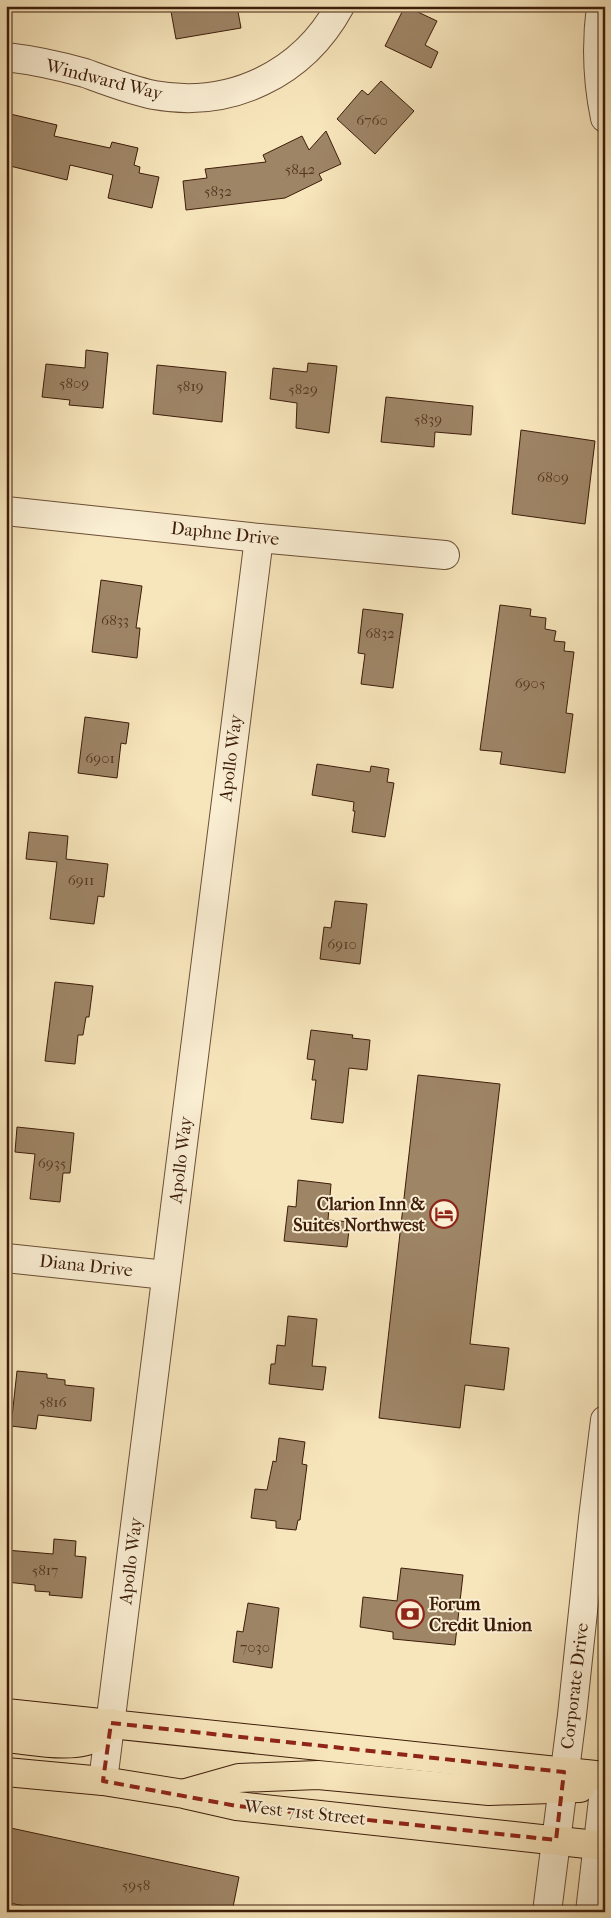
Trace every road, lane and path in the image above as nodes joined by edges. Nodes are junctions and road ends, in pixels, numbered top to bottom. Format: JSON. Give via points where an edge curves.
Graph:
{"nodes":[{"id":1,"x":340,"y":6,"type":"edge"},
{"id":2,"x":601,"y":6,"type":"edge"},
{"id":3,"x":6,"y":57,"type":"edge"},
{"id":4,"x":605,"y":118,"type":"edge"},
{"id":5,"x":6,"y":511,"type":"edge"},
{"id":6,"x":259,"y":538,"type":"junction"},
{"id":7,"x":445,"y":555,"type":"dead end"},
{"id":8,"x":6,"y":1258,"type":"edge"},
{"id":9,"x":166,"y":1275,"type":"junction"},
{"id":10,"x":605,"y":1420,"type":"edge"},
{"id":11,"x":6,"y":1713,"type":"edge"},
{"id":12,"x":111,"y":1723,"type":"junction"},
{"id":13,"x":6,"y":1738,"type":"edge"},
{"id":14,"x":6,"y":1772,"type":"edge"},
{"id":15,"x":605,"y":1776,"type":"edge"},
{"id":16,"x":564,"y":1780,"type":"junction"},
{"id":17,"x":103,"y":1782,"type":"junction"},
{"id":18,"x":605,"y":1782,"type":"edge"},
{"id":19,"x":184,"y":1794,"type":"junction"},
{"id":20,"x":556,"y":1840,"type":"junction"},
{"id":21,"x":601,"y":1846,"type":"edge"},
{"id":22,"x":547,"y":1912,"type":"edge"},
{"id":23,"x":590,"y":1912,"type":"edge"}],
"edges":[{"from":1,"to":3,"type":"street","name":"Windward Way","via":[[320,38],[286,68],[266,80],[211,97],[153,95],[81,72]]},
{"from":2,"to":4,"type":"street","via":[[597,60]]},
{"from":5,"to":6,"type":"street","name":"Daphne Drive"},
{"from":6,"to":7,"type":"street","name":"Daphne Drive"},
{"from":6,"to":9,"type":"street","name":"Apollo Way"},
{"from":8,"to":9,"type":"street","name":"Diana Drive"},
{"from":9,"to":12,"type":"street","name":"Apollo Way"},
{"from":10,"to":16,"type":"street","name":"Corporate Drive"},
{"from":11,"to":12,"type":"main road"},
{"from":12,"to":13,"type":"main road","via":[[96,1737],[72,1744]]},
{"from":12,"to":16,"type":"main road"},
{"from":12,"to":17,"type":"street","name":"Apollo Way"},
{"from":14,"to":17,"type":"main road","name":"West 71st Street"},
{"from":15,"to":16,"type":"main road"},
{"from":16,"to":19,"type":"main road","via":[[489,1791],[318,1775],[239,1778]]},
{"from":16,"to":20,"type":"street","name":"Corporate Drive"},
{"from":17,"to":19,"type":"main road","name":"West 71st Street"},
{"from":18,"to":21,"type":"street"},
{"from":19,"to":20,"type":"main road","name":"West 71st Street","via":[[237,1806]]},
{"from":20,"to":21,"type":"main road","name":"West 71st Street"},
{"from":20,"to":22,"type":"street","name":"Corporate Drive"},
{"from":21,"to":23,"type":"street"}]}
